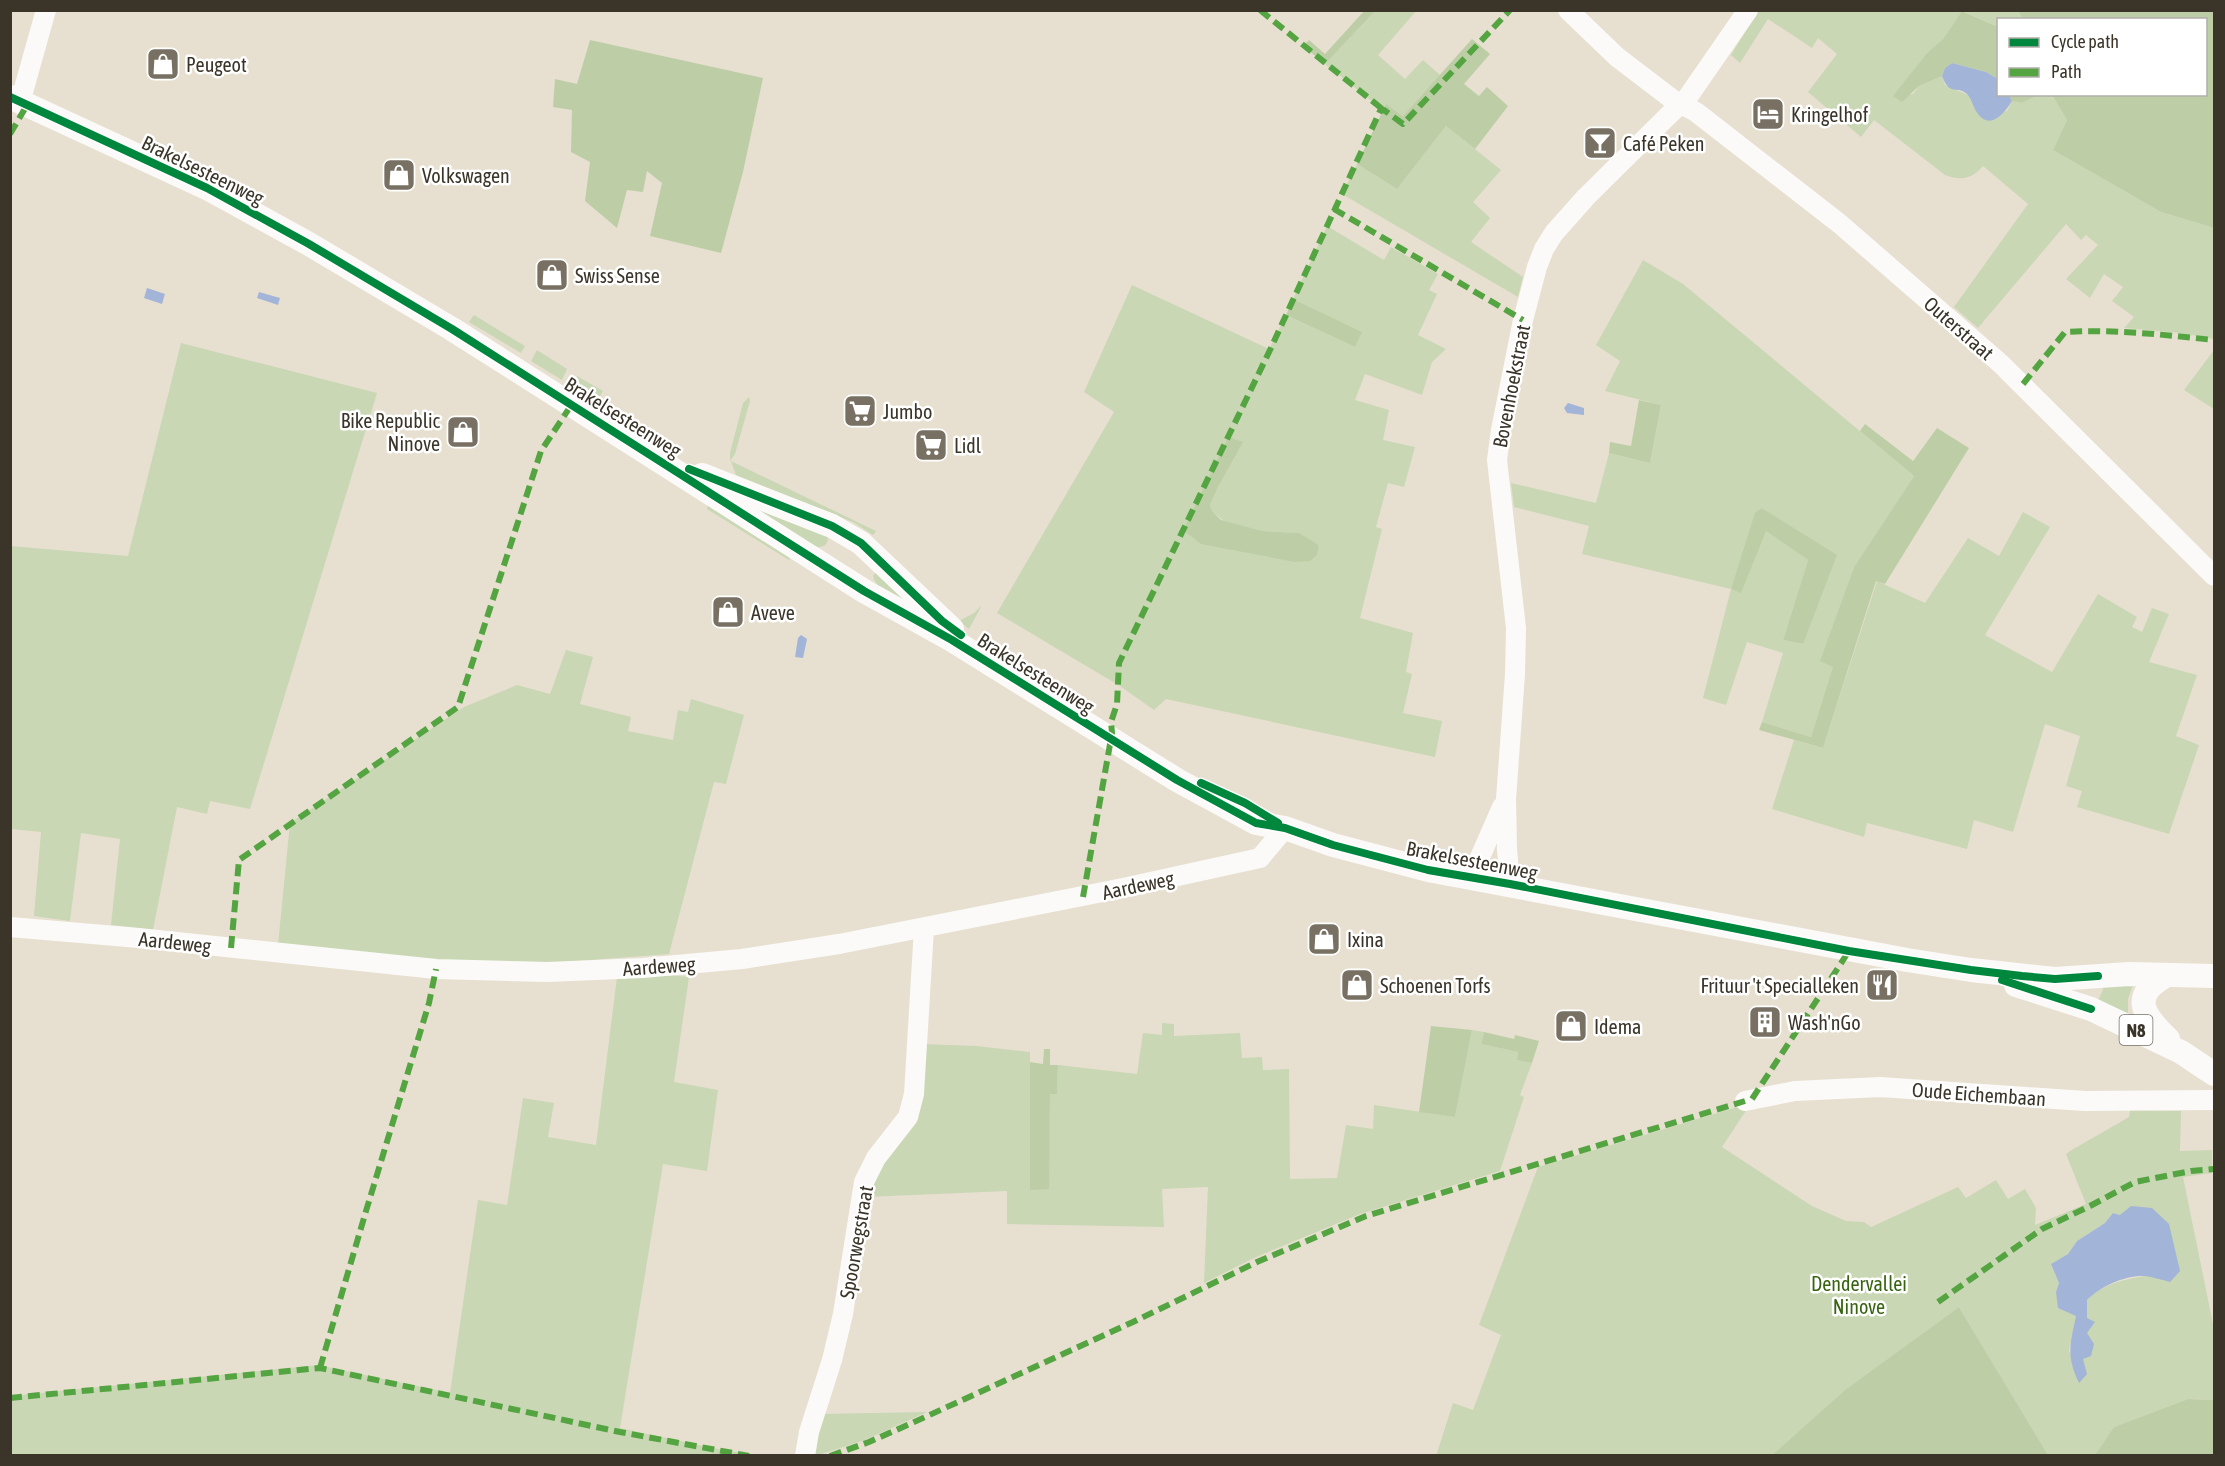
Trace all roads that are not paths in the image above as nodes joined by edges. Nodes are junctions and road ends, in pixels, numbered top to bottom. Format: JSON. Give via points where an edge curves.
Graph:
{"nodes":[{"id":1,"x":46,"y":10,"type":"edge"},
{"id":2,"x":1568,"y":10,"type":"edge"},
{"id":3,"x":1748,"y":10,"type":"edge"},
{"id":4,"x":15,"y":92,"type":"edge"},
{"id":5,"x":1683,"y":104,"type":"junction"},
{"id":6,"x":840,"y":531,"type":"junction"},
{"id":7,"x":817,"y":560,"type":"junction"},
{"id":8,"x":883,"y":562,"type":"junction"},
{"id":9,"x":2214,"y":576,"type":"edge"},
{"id":10,"x":864,"y":591,"type":"junction"},
{"id":11,"x":1506,"y":799,"type":"junction"},
{"id":12,"x":1285,"y":828,"type":"junction"},
{"id":13,"x":1470,"y":877,"type":"junction"},
{"id":14,"x":1510,"y":884,"type":"junction"},
{"id":15,"x":10,"y":927,"type":"edge"},
{"id":16,"x":924,"y":928,"type":"junction"},
{"id":17,"x":1971,"y":970,"type":"junction"},
{"id":18,"x":2167,"y":975,"type":"junction"},
{"id":19,"x":2214,"y":976,"type":"edge"},
{"id":20,"x":2181,"y":1052,"type":"junction"},
{"id":21,"x":2214,"y":1074,"type":"edge"},
{"id":22,"x":2214,"y":1100,"type":"edge"},
{"id":23,"x":1745,"y":1101,"type":"dead end"},
{"id":24,"x":805,"y":1455,"type":"edge"}],
"edges":[{"from":1,"to":4,"type":"street"},
{"from":2,"to":5,"type":"street","name":"Outerstraat","via":[[1617,57]]},
{"from":3,"to":5,"type":"street","name":"Bovenhoekstraat"},
{"from":4,"to":6,"type":"main road","name":"Brakelsesteenweg","number":"N8","via":[[170,159],[302,230],[678,464]]},
{"from":4,"to":7,"type":"main road","name":"Brakelsesteenweg","number":"N8","via":[[309,244],[452,329]]},
{"from":5,"to":9,"type":"street","name":"Outerstraat","via":[[1840,224],[2008,370]]},
{"from":5,"to":11,"type":"street","name":"Bovenhoekstraat","via":[[1554,233],[1537,267],[1526,309],[1497,460],[1516,628]]},
{"from":6,"to":7,"type":"main road","via":[[840,552],[832,558]]},
{"from":6,"to":8,"type":"main road","name":"Brakelsesteenweg","number":"N8"},
{"from":7,"to":10,"type":"main road","name":"Brakelsesteenweg","number":"N8"},
{"from":8,"to":10,"type":"main road","via":[[868,562],[861,568],[858,580]]},
{"from":8,"to":12,"type":"main road","name":"Brakelsesteenweg","number":"N8","via":[[942,621],[987,655],[1135,747]]},
{"from":10,"to":12,"type":"main road","name":"Brakelsesteenweg","number":"N8","via":[[952,640],[1177,780],[1256,823]]},
{"from":11,"to":13,"type":"street","name":"Bovenhoekstraat"},
{"from":11,"to":14,"type":"street","name":"Bovenhoekstraat"},
{"from":12,"to":13,"type":"main road","name":"Brakelsesteenweg","number":"N8","via":[[1382,859]]},
{"from":12,"to":16,"type":"street","name":"Aardeweg","via":[[1260,858]]},
{"from":13,"to":14,"type":"main road","name":"Brakelsesteenweg","number":"N8"},
{"from":14,"to":17,"type":"main road","name":"Brakelsesteenweg","number":"N8","via":[[1849,951]]},
{"from":15,"to":16,"type":"street","name":"Aardeweg","via":[[436,969],[547,972],[731,960]]},
{"from":16,"to":24,"type":"street","name":"Spoorwegstraat","via":[[914,1094],[908,1117],[876,1158],[864,1182],[843,1314]]},
{"from":17,"to":18,"type":"main road","name":"Brakelsesteenweg","number":"N8","via":[[2055,979]]},
{"from":17,"to":20,"type":"main road","name":"Brakelsesteenweg","number":"N8","via":[[2091,1008]]},
{"from":18,"to":19,"type":"main road","name":"Brakelsesteenweg","number":"N8"},
{"from":18,"to":20,"type":"main road","via":[[2147,990],[2144,1008],[2147,1018]]},
{"from":20,"to":21,"type":"main road","number":"N8"},
{"from":22,"to":23,"type":"street","name":"Oude Eichembaan","via":[[2085,1101],[1880,1088],[1795,1091]]}]}
